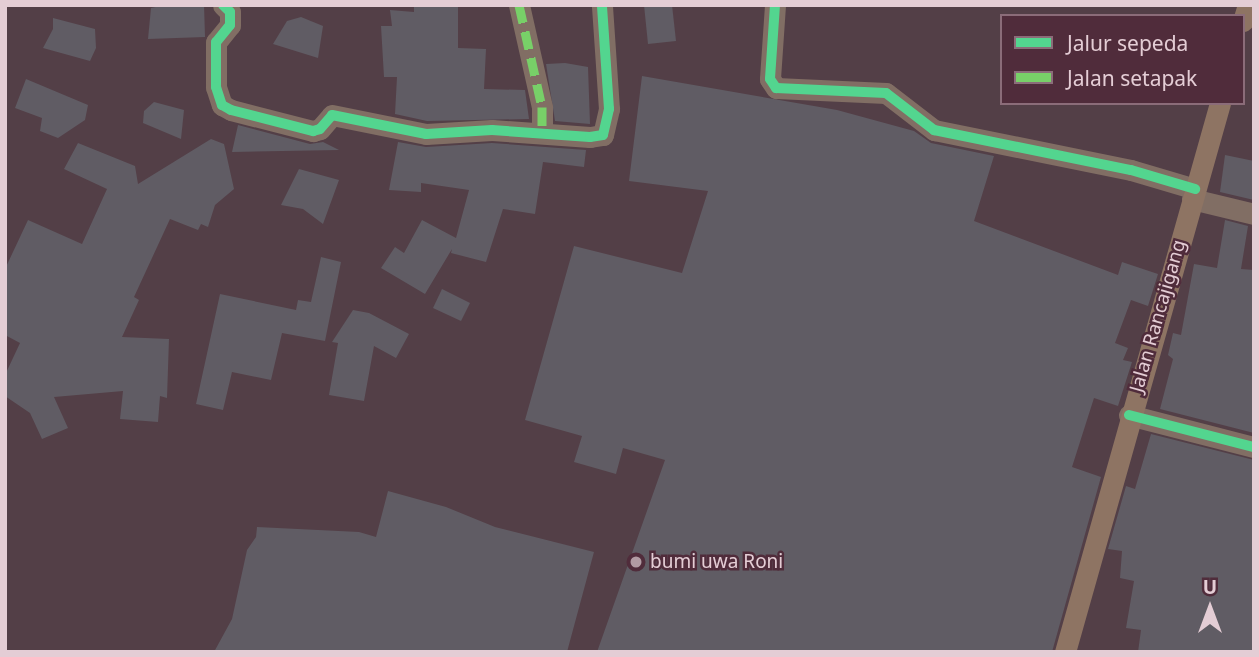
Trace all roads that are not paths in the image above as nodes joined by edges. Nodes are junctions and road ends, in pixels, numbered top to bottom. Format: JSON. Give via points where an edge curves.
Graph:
{"nodes":[{"id":1,"x":223,"y":5,"type":"edge"},
{"id":2,"x":519,"y":5,"type":"edge"},
{"id":3,"x":602,"y":5,"type":"edge"},
{"id":4,"x":775,"y":5,"type":"edge"},
{"id":5,"x":1219,"y":105,"type":"edge"},
{"id":6,"x":542,"y":132,"type":"junction"},
{"id":7,"x":1194,"y":194,"type":"junction"},
{"id":8,"x":1254,"y":214,"type":"edge"},
{"id":9,"x":1129,"y":415,"type":"junction"},
{"id":10,"x":1254,"y":447,"type":"edge"},
{"id":11,"x":1065,"y":652,"type":"edge"}],
"edges":[{"from":1,"to":6,"type":"street","via":[[231,19],[228,31],[216,42],[216,87],[218,100],[231,110],[313,131],[332,115],[426,134]]},
{"from":2,"to":6,"type":"street","via":[[542,107]]},
{"from":3,"to":6,"type":"street","via":[[607,128],[599,136]]},
{"from":4,"to":7,"type":"street","via":[[770,79],[776,88],[886,93],[934,130],[1131,170]]},
{"from":5,"to":7,"type":"main road","name":"Jalan Rancajigang"},
{"from":7,"to":8,"type":"street"},
{"from":7,"to":9,"type":"main road","name":"Jalan Rancajigang"},
{"from":9,"to":10,"type":"street"},
{"from":9,"to":11,"type":"main road","name":"Jalan Rancajigang"}]}
